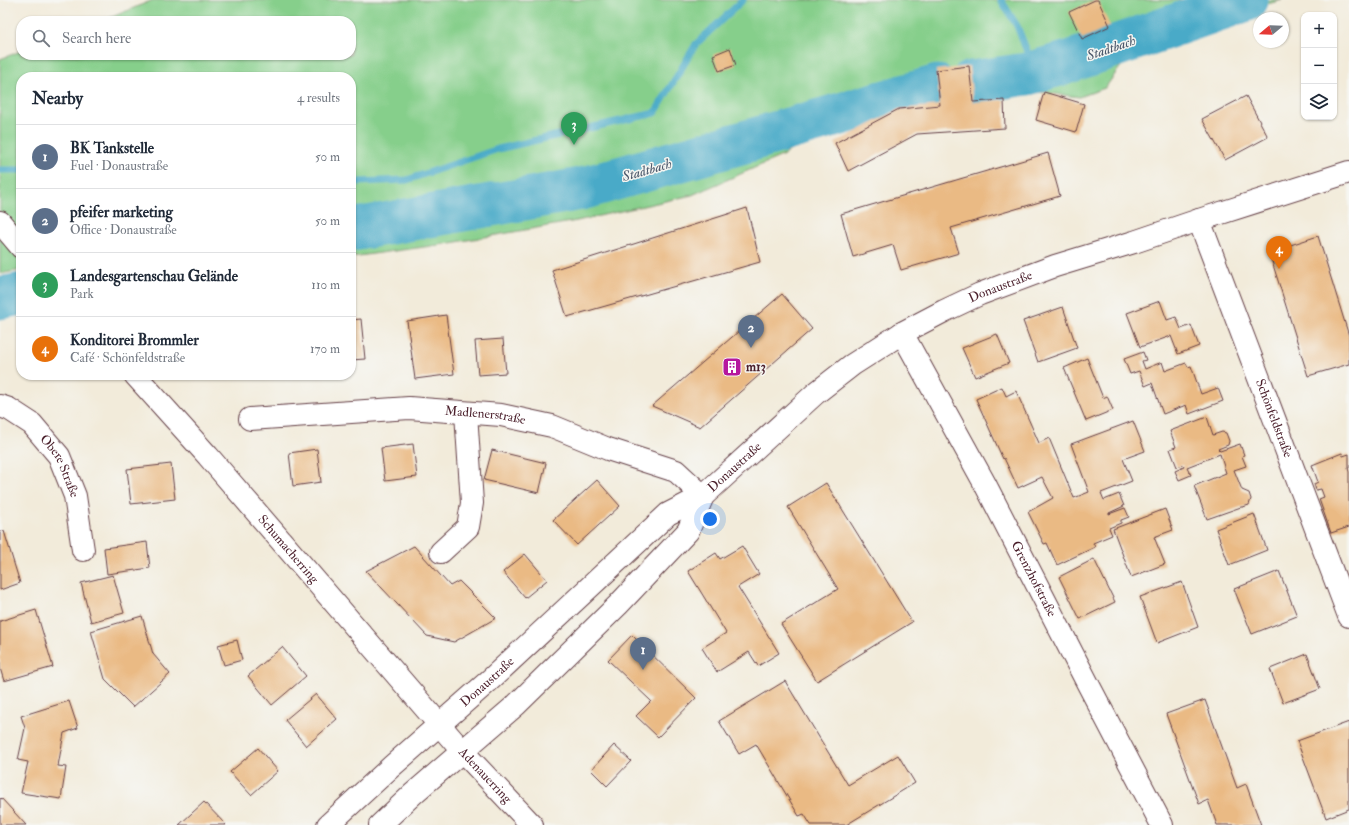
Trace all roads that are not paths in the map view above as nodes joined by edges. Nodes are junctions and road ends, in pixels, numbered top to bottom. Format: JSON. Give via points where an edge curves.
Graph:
{"nodes":[{"id":1,"x":1349,"y":172,"type":"edge"},
{"id":2,"x":1198,"y":220,"type":"junction"},
{"id":3,"x":0,"y":222,"type":"edge"},
{"id":4,"x":16,"y":241,"type":"edge"},
{"id":5,"x":902,"y":333,"type":"junction"},
{"id":6,"x":140,"y":380,"type":"edge"},
{"id":7,"x":0,"y":406,"type":"edge"},
{"id":8,"x":466,"y":413,"type":"junction"},
{"id":9,"x":250,"y":419,"type":"dead end"},
{"id":10,"x":703,"y":496,"type":"junction"},
{"id":11,"x":83,"y":550,"type":"dead end"},
{"id":12,"x":441,"y":552,"type":"dead end"},
{"id":13,"x":1348,"y":610,"type":"edge"},
{"id":14,"x":440,"y":724,"type":"junction"},
{"id":15,"x":463,"y":752,"type":"junction"},
{"id":16,"x":328,"y":825,"type":"edge"},
{"id":17,"x":380,"y":825,"type":"edge"},
{"id":18,"x":532,"y":825,"type":"edge"},
{"id":19,"x":1162,"y":825,"type":"edge"}],
"edges":[{"from":1,"to":2,"type":"street","name":"Donaustraße"},
{"from":2,"to":5,"type":"street","name":"Donaustraße","via":[[1055,266],[980,294]]},
{"from":2,"to":13,"type":"street","name":"Schönfeldstraße"},
{"from":3,"to":4,"type":"street"},
{"from":5,"to":10,"type":"street","name":"Donaustraße","via":[[852,365],[816,393]]},
{"from":5,"to":19,"type":"street","name":"Grenzhofstraße","via":[[985,484]]},
{"from":6,"to":14,"type":"street","name":"Schumacherring"},
{"from":7,"to":11,"type":"street","name":"Obere Straße","via":[[32,424],[59,456],[75,496]]},
{"from":8,"to":9,"type":"street","name":"Madlenerstraße","via":[[409,408]]},
{"from":8,"to":10,"type":"street","name":"Madlenerstraße","via":[[501,415],[552,426],[608,449],[676,471]]},
{"from":8,"to":12,"type":"street","via":[[472,503],[468,527]]},
{"from":10,"to":14,"type":"street","name":"Donaustraße","via":[[668,514]]},
{"from":10,"to":15,"type":"street","name":"Donaustraße","via":[[688,531],[618,605],[516,705]]},
{"from":14,"to":15,"type":"street","name":"Adenauerring"},
{"from":14,"to":16,"type":"street","name":"Donaustraße"},
{"from":15,"to":17,"type":"street","name":"Donaustraße"},
{"from":15,"to":18,"type":"street","name":"Adenauerring"}]}
